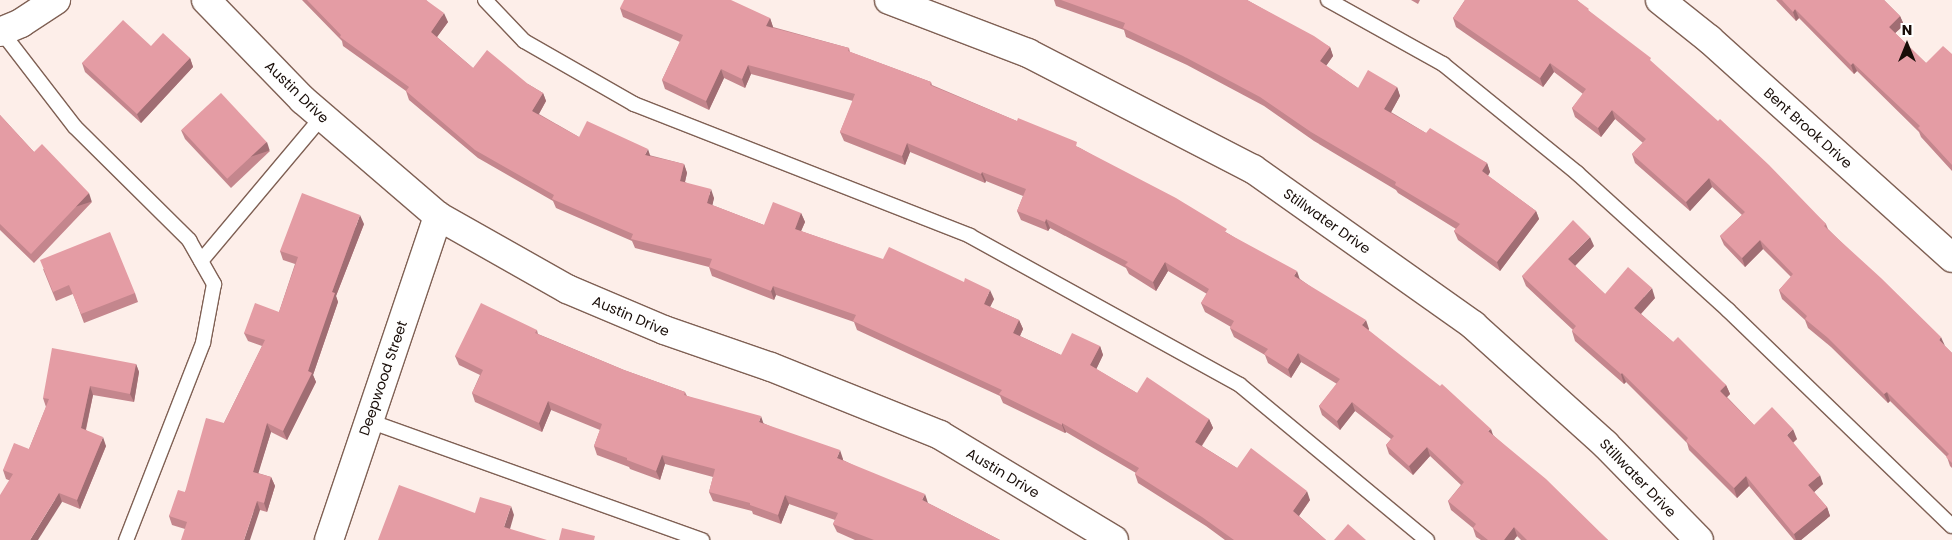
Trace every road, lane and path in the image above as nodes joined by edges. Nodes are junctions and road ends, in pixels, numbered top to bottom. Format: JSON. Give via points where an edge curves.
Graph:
{"nodes":[{"id":1,"x":56,"y":0,"type":"edge"},
{"id":2,"x":206,"y":0,"type":"edge"},
{"id":3,"x":484,"y":0,"type":"edge"},
{"id":4,"x":889,"y":0,"type":"edge"},
{"id":5,"x":1328,"y":0,"type":"edge"},
{"id":6,"x":1660,"y":0,"type":"edge"},
{"id":7,"x":0,"y":31,"type":"edge"},
{"id":8,"x":322,"y":117,"type":"junction"},
{"id":9,"x":438,"y":216,"type":"junction"},
{"id":10,"x":1952,"y":258,"type":"edge"},
{"id":11,"x":201,"y":260,"type":"junction"},
{"id":12,"x":369,"y":420,"type":"junction"},
{"id":13,"x":1952,"y":526,"type":"edge"},
{"id":14,"x":126,"y":540,"type":"edge"},
{"id":15,"x":329,"y":540,"type":"edge"},
{"id":16,"x":702,"y":540,"type":"edge"},
{"id":17,"x":1114,"y":540,"type":"edge"},
{"id":18,"x":1427,"y":540,"type":"edge"},
{"id":19,"x":1699,"y":540,"type":"edge"}],
"edges":[{"from":1,"to":7,"type":"street","via":[[21,23]]},
{"from":2,"to":8,"type":"street","name":"Austin Drive"},
{"from":3,"to":18,"type":"lane","via":[[524,41],[634,104],[970,236],[1240,385]]},
{"from":4,"to":19,"type":"street","name":"Stillwater Drive","via":[[1028,53],[1253,168],[1473,325],[1605,444]]},
{"from":5,"to":13,"type":"lane","via":[[1443,64],[1577,173],[1728,310]]},
{"from":6,"to":10,"type":"street","name":"Bent Brook Drive","via":[[1724,53]]},
{"from":7,"to":11,"type":"lane","via":[[75,127],[189,240]]},
{"from":8,"to":9,"type":"street","name":"Austin Drive"},
{"from":8,"to":11,"type":"lane"},
{"from":9,"to":12,"type":"street","name":"Deepwood Street"},
{"from":9,"to":17,"type":"street","name":"Austin Drive","via":[[567,289],[664,330],[771,367],[940,435]]},
{"from":11,"to":14,"type":"lane","via":[[214,284],[204,343]]},
{"from":12,"to":15,"type":"street","name":"Deepwood Street"},
{"from":12,"to":16,"type":"lane"}]}
